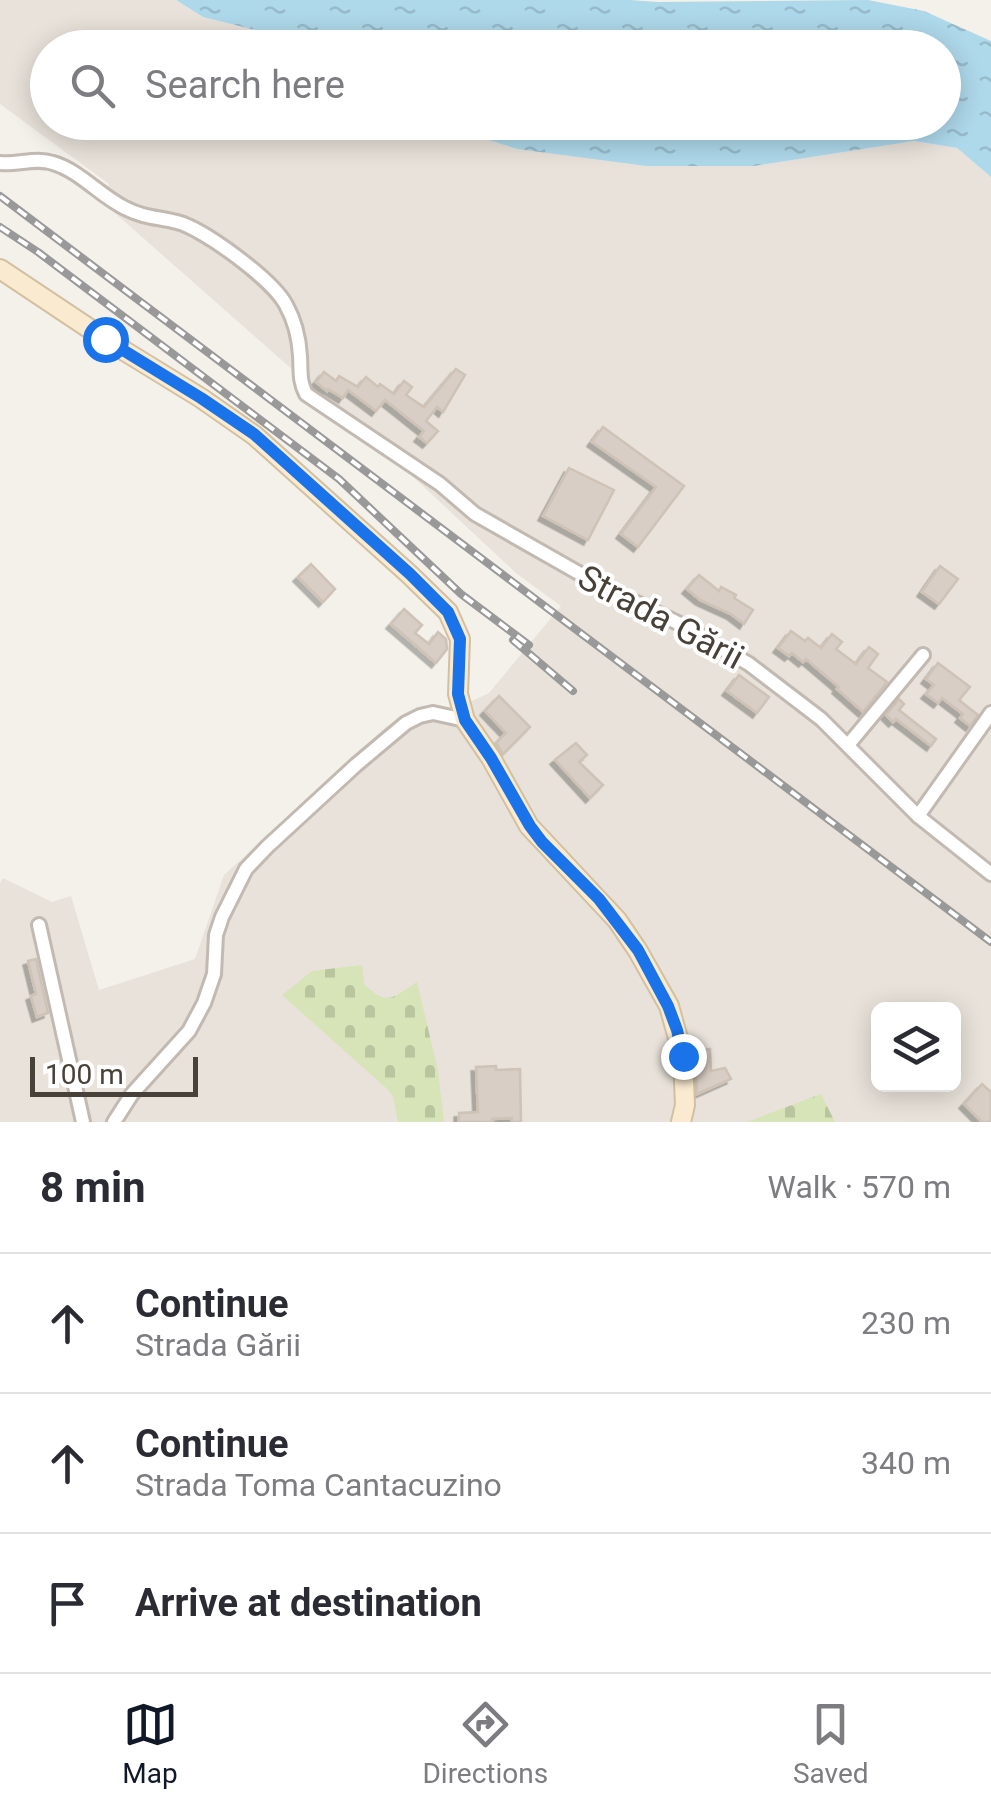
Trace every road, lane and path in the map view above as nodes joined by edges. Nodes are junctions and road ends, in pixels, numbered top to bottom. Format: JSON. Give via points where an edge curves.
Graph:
{"nodes":[{"id":1,"x":0,"y":163,"type":"edge"},
{"id":2,"x":0,"y":270,"type":"edge"},
{"id":3,"x":923,"y":654,"type":"dead end"},
{"id":4,"x":991,"y":713,"type":"edge"},
{"id":5,"x":465,"y":720,"type":"junction"},
{"id":6,"x":848,"y":745,"type":"junction"},
{"id":7,"x":918,"y":816,"type":"junction"},
{"id":8,"x":991,"y":874,"type":"edge"},
{"id":9,"x":40,"y":925,"type":"dead end"},
{"id":10,"x":83,"y":1122,"type":"edge"},
{"id":11,"x":114,"y":1122,"type":"edge"},
{"id":12,"x":682,"y":1122,"type":"edge"}],
"edges":[{"from":1,"to":6,"type":"street","name":"Strada Gării","via":[[58,164],[125,209],[195,229],[284,300],[297,332],[306,394],[475,514],[749,664]]},
{"from":2,"to":5,"type":"street","via":[[254,434],[410,574],[457,629]]},
{"from":3,"to":6,"type":"street"},
{"from":4,"to":7,"type":"street"},
{"from":5,"to":11,"type":"street","via":[[433,713],[406,723],[246,869],[216,935],[204,1003]]},
{"from":5,"to":12,"type":"street","via":[[530,826],[617,920],[654,979],[683,1056]]},
{"from":6,"to":7,"type":"street","name":"Strada Gării"},
{"from":7,"to":8,"type":"street","name":"Strada Gării"},
{"from":9,"to":10,"type":"street"}]}
